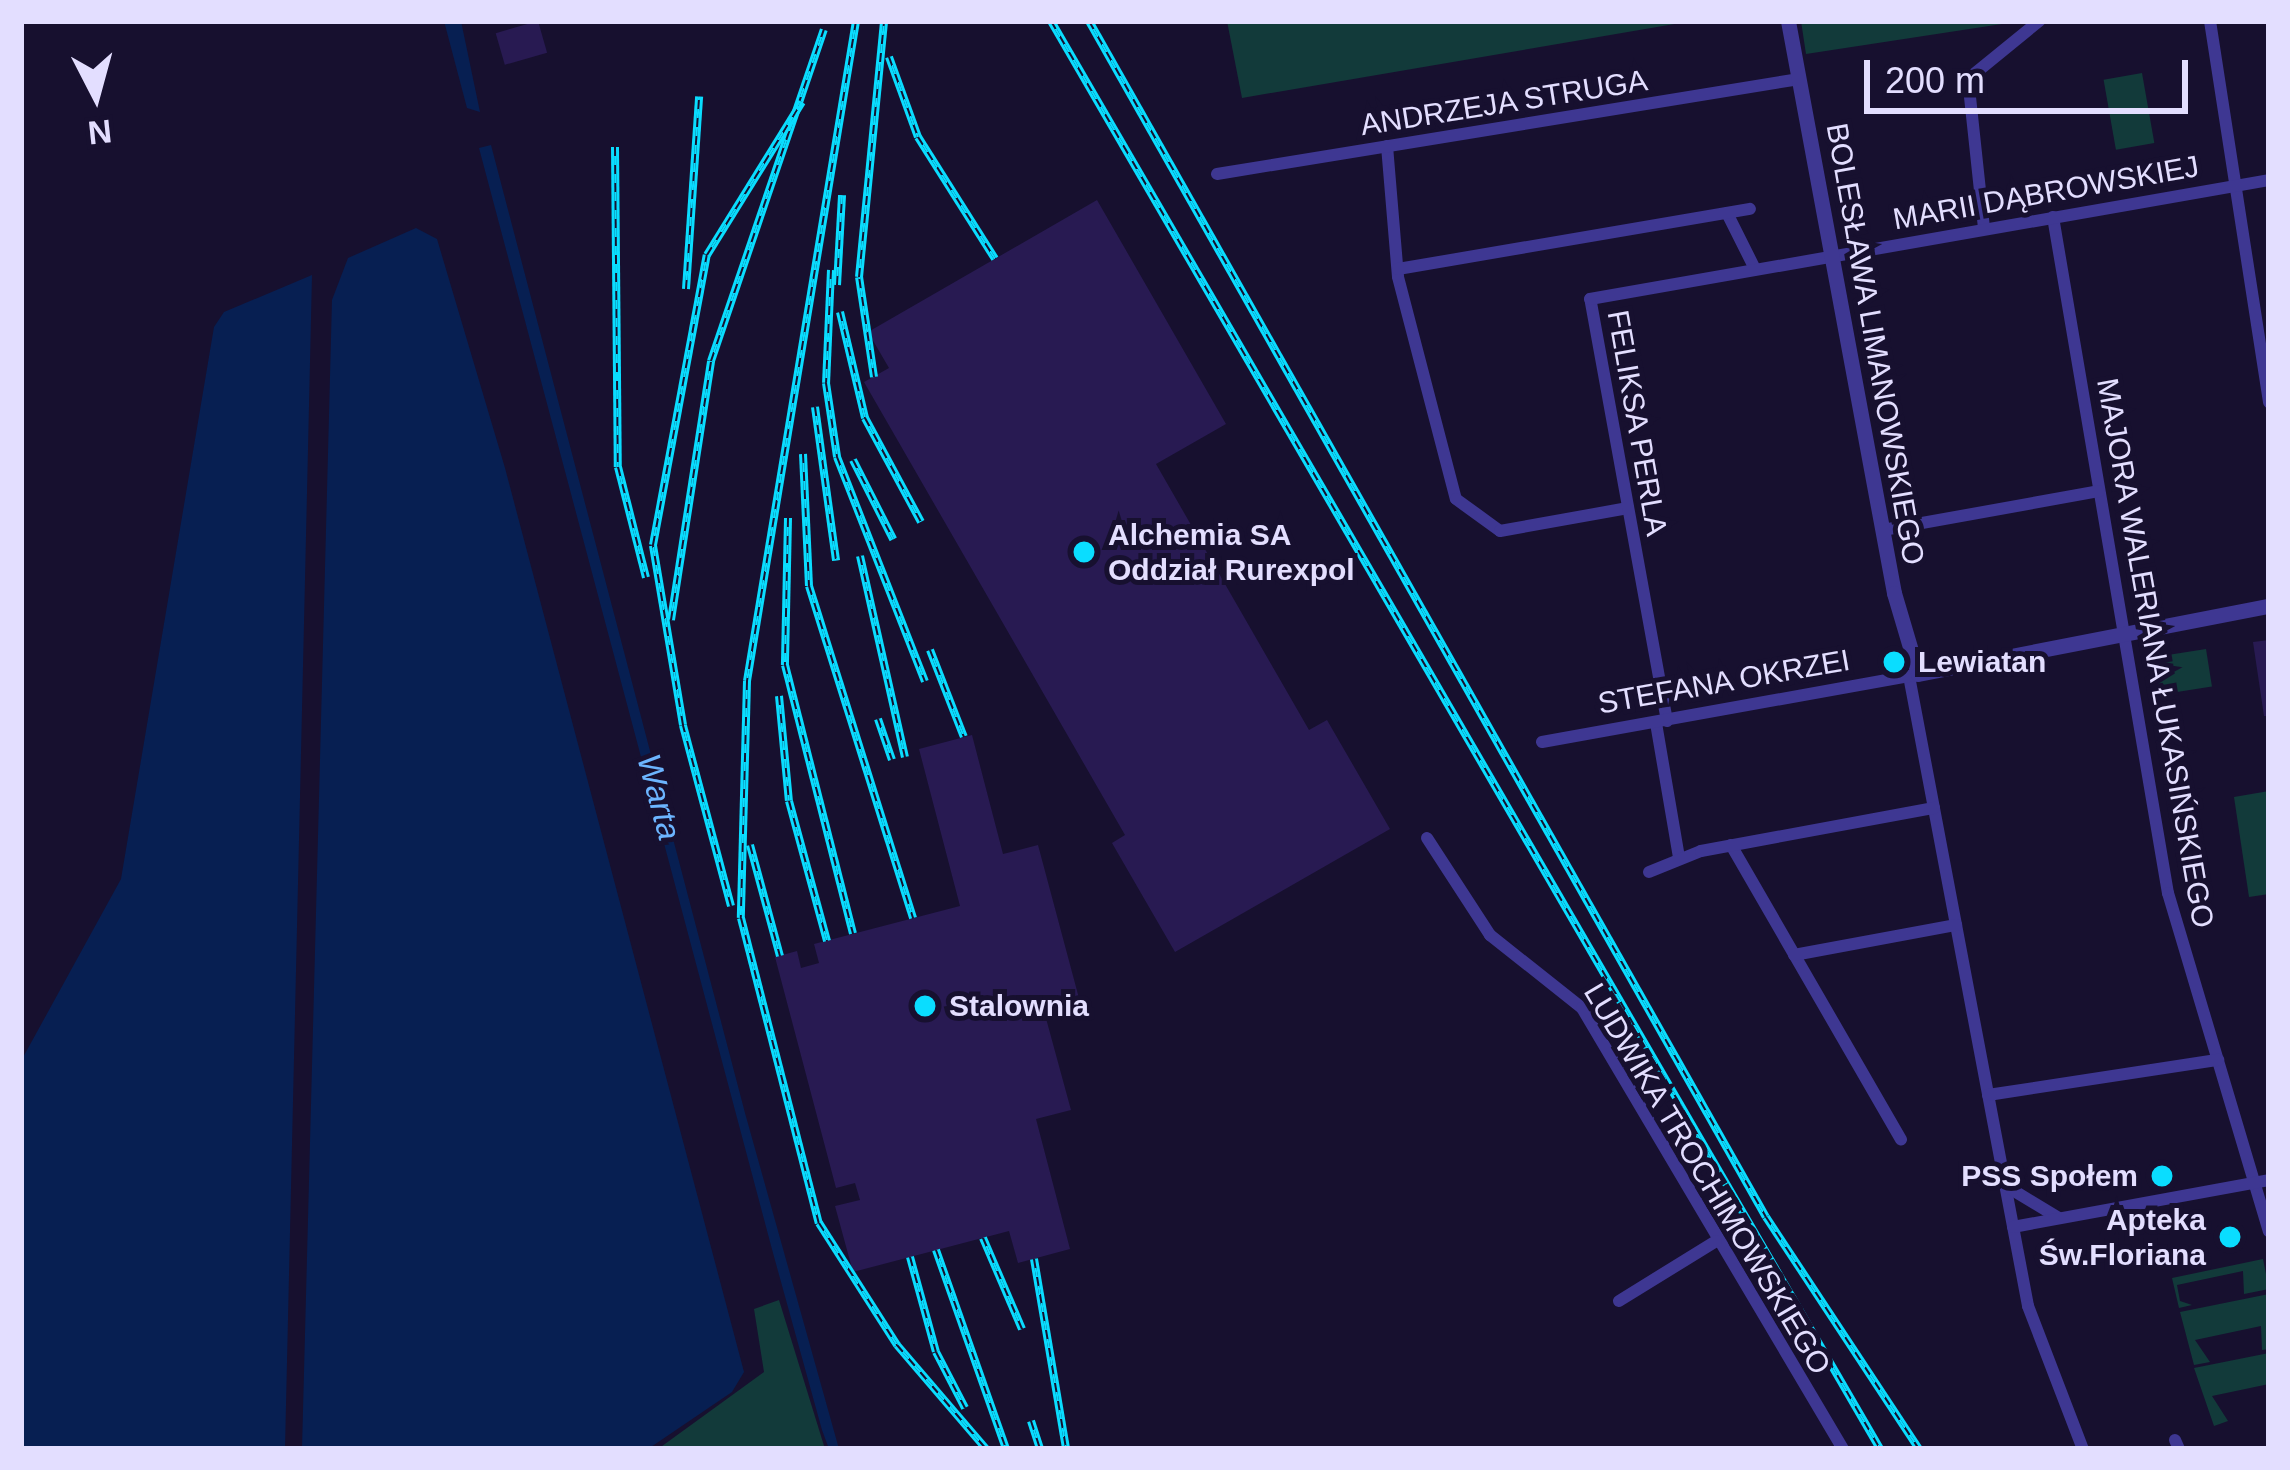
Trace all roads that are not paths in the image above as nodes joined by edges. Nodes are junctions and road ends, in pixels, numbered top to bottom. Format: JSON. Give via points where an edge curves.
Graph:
{"nodes":[{"id":1,"x":1788,"y":21,"type":"edge"},
{"id":2,"x":2039,"y":21,"type":"edge"},
{"id":3,"x":2210,"y":21,"type":"edge"},
{"id":4,"x":1799,"y":80,"type":"junction"},
{"id":5,"x":1387,"y":146,"type":"junction"},
{"id":6,"x":1216,"y":174,"type":"dead end"},
{"id":7,"x":2269,"y":180,"type":"edge"},
{"id":8,"x":2236,"y":185,"type":"junction"},
{"id":9,"x":1750,"y":209,"type":"dead end"},
{"id":10,"x":1727,"y":213,"type":"junction"},
{"id":11,"x":2053,"y":217,"type":"junction"},
{"id":12,"x":1984,"y":228,"type":"junction"},
{"id":13,"x":1831,"y":255,"type":"junction"},
{"id":14,"x":1398,"y":269,"type":"junction"},
{"id":15,"x":1755,"y":269,"type":"junction"},
{"id":16,"x":2269,"y":402,"type":"edge"},
{"id":17,"x":2099,"y":490,"type":"junction"},
{"id":18,"x":1628,"y":508,"type":"junction"},
{"id":19,"x":1882,"y":530,"type":"junction"},
{"id":20,"x":2269,"y":606,"type":"edge"},
{"id":21,"x":2127,"y":638,"type":"junction"},
{"id":22,"x":1913,"y":675,"type":"junction"},
{"id":23,"x":1661,"y":722,"type":"junction"},
{"id":24,"x":1542,"y":742,"type":"dead end"},
{"id":25,"x":1934,"y":808,"type":"junction"},
{"id":26,"x":1427,"y":838,"type":"dead end"},
{"id":27,"x":1731,"y":845,"type":"junction"},
{"id":28,"x":1679,"y":856,"type":"junction"},
{"id":29,"x":1648,"y":872,"type":"dead end"},
{"id":30,"x":1956,"y":925,"type":"junction"},
{"id":31,"x":1794,"y":955,"type":"junction"},
{"id":32,"x":2218,"y":1060,"type":"junction"},
{"id":33,"x":1988,"y":1095,"type":"junction"},
{"id":34,"x":1901,"y":1139,"type":"dead end"},
{"id":35,"x":2262,"y":1181,"type":"edge"},
{"id":36,"x":2006,"y":1186,"type":"junction"},
{"id":37,"x":2060,"y":1219,"type":"junction"},
{"id":38,"x":2013,"y":1227,"type":"junction"},
{"id":39,"x":2269,"y":1231,"type":"edge"},
{"id":40,"x":1716,"y":1241,"type":"junction"},
{"id":41,"x":1619,"y":1301,"type":"dead end"},
{"id":42,"x":1843,"y":1449,"type":"edge"},
{"id":43,"x":2083,"y":1449,"type":"edge"}],
"edges":[{"from":1,"to":4,"type":"street","name":"BOLESŁAWA LIMANOWSKIEGO"},
{"from":2,"to":12,"type":"street","via":[[1968,79]]},
{"from":3,"to":8,"type":"street"},
{"from":4,"to":5,"type":"street","name":"ANDRZEJA STRUGA"},
{"from":4,"to":13,"type":"street","name":"BOLESŁAWA LIMANOWSKIEGO"},
{"from":5,"to":6,"type":"street","name":"ANDRZEJA STRUGA"},
{"from":5,"to":14,"type":"street"},
{"from":7,"to":8,"type":"street","name":"MARII DĄBROWSKIEJ"},
{"from":8,"to":11,"type":"street","name":"MARII DĄBROWSKIEJ"},
{"from":8,"to":16,"type":"street"},
{"from":9,"to":10,"type":"street"},
{"from":10,"to":14,"type":"street"},
{"from":10,"to":15,"type":"street"},
{"from":11,"to":12,"type":"street","name":"MARII DĄBROWSKIEJ"},
{"from":11,"to":17,"type":"street","name":"MAJORA WALERIANA ŁUKASIŃSKIEGO"},
{"from":12,"to":13,"type":"street","name":"MARII DĄBROWSKIEJ"},
{"from":13,"to":15,"type":"street","name":"FELIKSA PERLA"},
{"from":13,"to":19,"type":"street","name":"BOLESŁAWA LIMANOWSKIEGO"},
{"from":14,"to":18,"type":"street","via":[[1433,440],[1469,517],[1500,531]]},
{"from":15,"to":18,"type":"street","name":"FELIKSA PERLA","via":[[1590,299]]},
{"from":17,"to":19,"type":"street"},
{"from":17,"to":21,"type":"street","name":"MAJORA WALERIANA ŁUKASIŃSKIEGO"},
{"from":18,"to":23,"type":"street","name":"FELIKSA PERLA"},
{"from":19,"to":22,"type":"street","name":"BOLESŁAWA LIMANOWSKIEGO"},
{"from":20,"to":21,"type":"street","name":"STEFANA OKRZEI"},
{"from":21,"to":22,"type":"street","name":"STEFANA OKRZEI"},
{"from":21,"to":32,"type":"street","name":"MAJORA WALERIANA ŁUKASIŃSKIEGO","via":[[2168,893]]},
{"from":22,"to":23,"type":"street","name":"STEFANA OKRZEI"},
{"from":22,"to":25,"type":"street","name":"BOLESŁAWA LIMANOWSKIEGO"},
{"from":23,"to":24,"type":"street","name":"STEFANA OKRZEI"},
{"from":23,"to":28,"type":"street","name":"FELIKSA PERLA"},
{"from":25,"to":27,"type":"street"},
{"from":25,"to":30,"type":"street","name":"BOLESŁAWA LIMANOWSKIEGO"},
{"from":26,"to":40,"type":"street","name":"LUDWIKA TROCHIMOWSKIEGO","via":[[1490,935],[1582,1007]]},
{"from":27,"to":28,"type":"street"},
{"from":27,"to":31,"type":"street"},
{"from":28,"to":29,"type":"street"},
{"from":30,"to":31,"type":"street"},
{"from":30,"to":33,"type":"street","name":"BOLESŁAWA LIMANOWSKIEGO"},
{"from":31,"to":34,"type":"street"},
{"from":32,"to":33,"type":"street"},
{"from":32,"to":35,"type":"street","name":"MAJORA WALERIANA ŁUKASIŃSKIEGO"},
{"from":33,"to":36,"type":"street","name":"BOLESŁAWA LIMANOWSKIEGO"},
{"from":35,"to":37,"type":"street"},
{"from":35,"to":39,"type":"street","name":"MAJORA WALERIANA ŁUKASIŃSKIEGO"},
{"from":36,"to":37,"type":"street"},
{"from":36,"to":38,"type":"street","name":"BOLESŁAWA LIMANOWSKIEGO"},
{"from":37,"to":38,"type":"street"},
{"from":38,"to":43,"type":"street","name":"BOLESŁAWA LIMANOWSKIEGO","via":[[2032,1322]]},
{"from":40,"to":41,"type":"street"},
{"from":40,"to":42,"type":"street","name":"LUDWIKA TROCHIMOWSKIEGO"}]}
